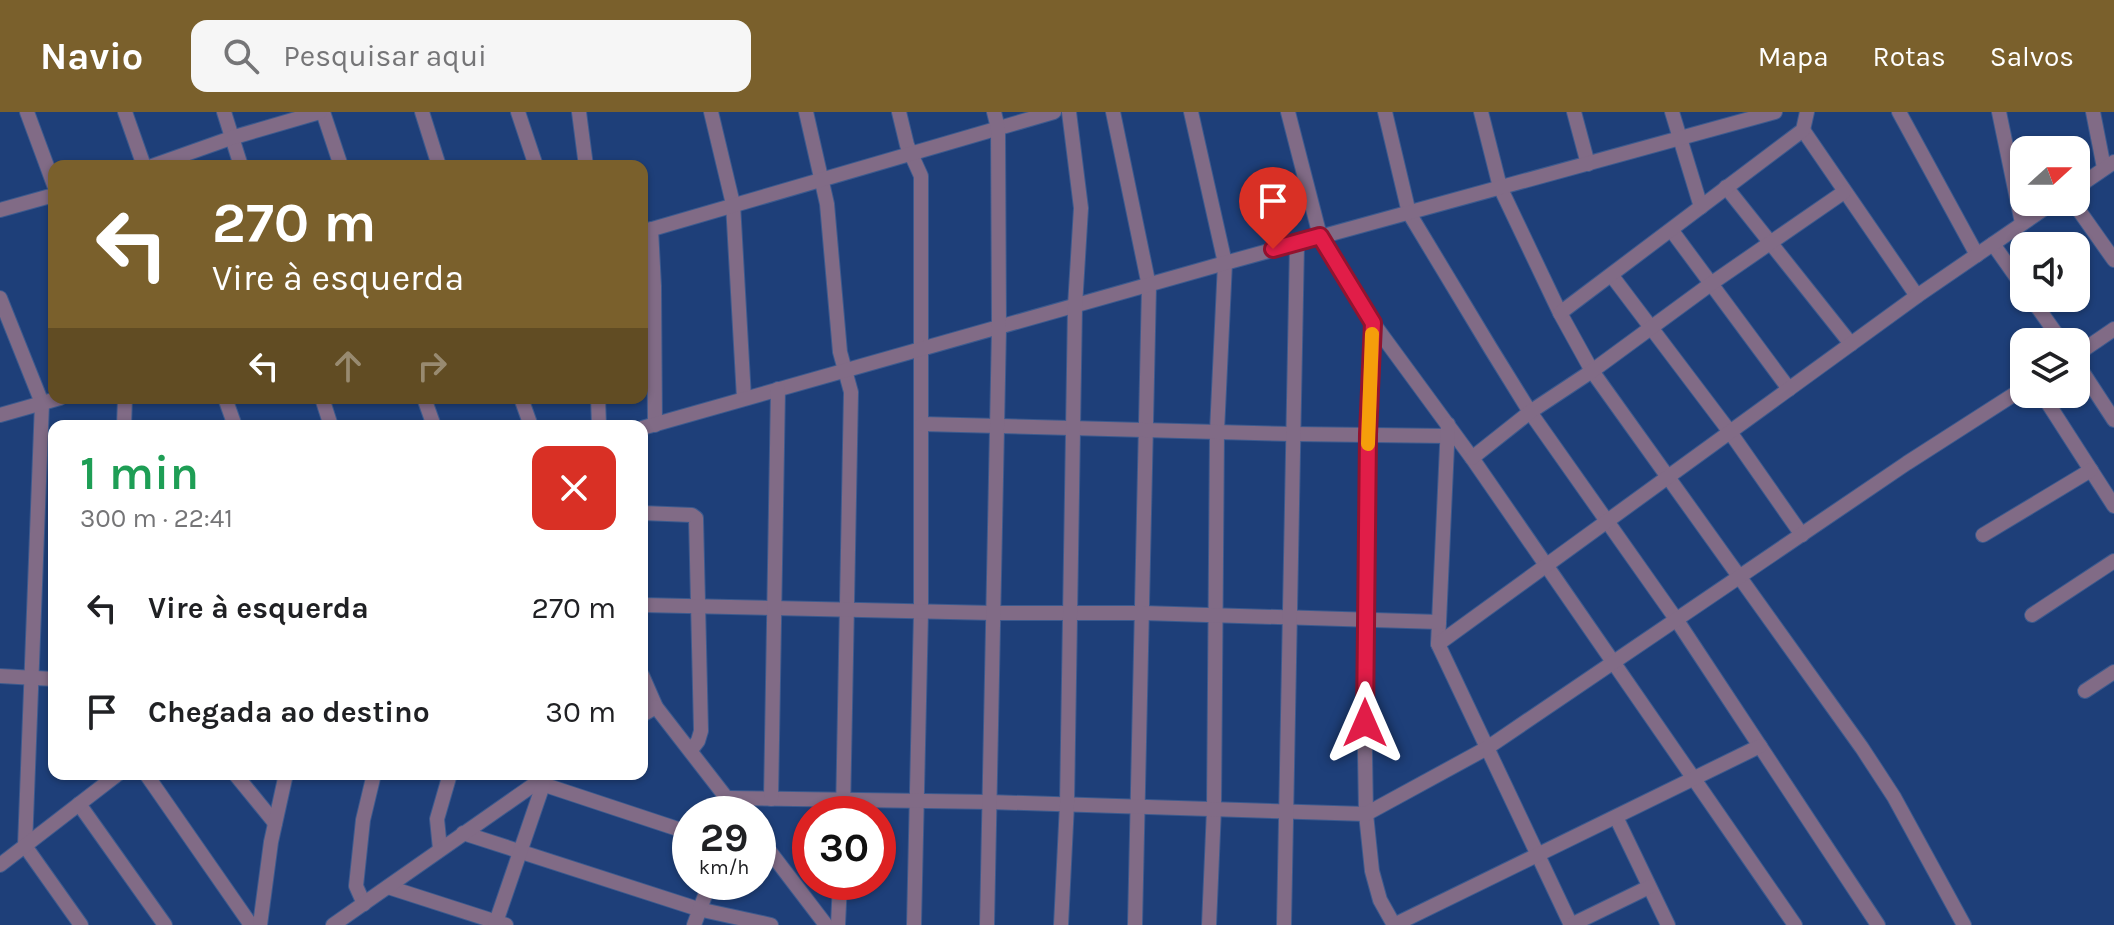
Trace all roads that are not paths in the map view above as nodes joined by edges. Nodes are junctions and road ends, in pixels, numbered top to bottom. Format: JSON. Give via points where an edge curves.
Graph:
{"nodes":[{"id":1,"x":27,"y":112,"type":"edge"},
{"id":2,"x":125,"y":112,"type":"edge"},
{"id":3,"x":224,"y":112,"type":"edge"},
{"id":4,"x":322,"y":112,"type":"edge"},
{"id":5,"x":422,"y":112,"type":"edge"},
{"id":6,"x":518,"y":112,"type":"edge"},
{"id":7,"x":579,"y":112,"type":"edge"},
{"id":8,"x":711,"y":112,"type":"edge"},
{"id":9,"x":806,"y":112,"type":"edge"},
{"id":10,"x":899,"y":112,"type":"edge"},
{"id":11,"x":994,"y":112,"type":"edge"},
{"id":12,"x":1054,"y":112,"type":"edge"},
{"id":13,"x":1069,"y":112,"type":"edge"},
{"id":14,"x":1113,"y":112,"type":"edge"},
{"id":15,"x":1191,"y":112,"type":"edge"},
{"id":16,"x":1288,"y":112,"type":"edge"},
{"id":17,"x":1385,"y":112,"type":"edge"},
{"id":18,"x":1481,"y":112,"type":"edge"},
{"id":19,"x":1574,"y":112,"type":"edge"},
{"id":20,"x":1672,"y":112,"type":"edge"},
{"id":21,"x":1807,"y":112,"type":"edge"},
{"id":22,"x":1899,"y":112,"type":"edge"},
{"id":23,"x":1999,"y":112,"type":"edge"},
{"id":24,"x":2093,"y":112,"type":"edge"},
{"id":25,"x":1768,"y":113,"type":"edge"},
{"id":26,"x":998,"y":128,"type":"junction"},
{"id":27,"x":1803,"y":130,"type":"junction"},
{"id":28,"x":231,"y":138,"type":"junction"},
{"id":29,"x":1679,"y":139,"type":"junction"},
{"id":30,"x":912,"y":155,"type":"junction"},
{"id":31,"x":142,"y":160,"type":"edge"},
{"id":32,"x":169,"y":160,"type":"edge"},
{"id":33,"x":239,"y":160,"type":"edge"},
{"id":34,"x":339,"y":160,"type":"edge"},
{"id":35,"x":437,"y":160,"type":"edge"},
{"id":36,"x":534,"y":160,"type":"edge"},
{"id":37,"x":585,"y":160,"type":"edge"},
{"id":38,"x":1588,"y":164,"type":"junction"},
{"id":39,"x":2109,"y":165,"type":"edge"},
{"id":40,"x":48,"y":169,"type":"edge"},
{"id":41,"x":2090,"y":178,"type":"edge"},
{"id":42,"x":821,"y":179,"type":"junction"},
{"id":43,"x":1500,"y":187,"type":"junction"},
{"id":44,"x":1726,"y":187,"type":"junction"},
{"id":45,"x":1844,"y":192,"type":"junction"},
{"id":46,"x":48,"y":197,"type":"edge"},
{"id":47,"x":733,"y":204,"type":"junction"},
{"id":48,"x":1701,"y":207,"type":"junction"},
{"id":49,"x":0,"y":210,"type":"edge"},
{"id":50,"x":1409,"y":213,"type":"junction"},
{"id":51,"x":2033,"y":216,"type":"edge"},
{"id":52,"x":2083,"y":216,"type":"edge"},
{"id":53,"x":2022,"y":223,"type":"junction"},
{"id":54,"x":648,"y":229,"type":"edge"},
{"id":55,"x":1672,"y":231,"type":"junction"},
{"id":56,"x":1320,"y":236,"type":"junction"},
{"id":57,"x":1297,"y":243,"type":"junction"},
{"id":58,"x":1770,"y":243,"type":"junction"},
{"id":59,"x":648,"y":244,"type":"edge"},
{"id":60,"x":1993,"y":244,"type":"junction"},
{"id":61,"x":1977,"y":255,"type":"junction"},
{"id":62,"x":2114,"y":260,"type":"edge"},
{"id":63,"x":1225,"y":263,"type":"junction"},
{"id":64,"x":2010,"y":268,"type":"edge"},
{"id":65,"x":1612,"y":276,"type":"junction"},
{"id":66,"x":1712,"y":283,"type":"junction"},
{"id":67,"x":1149,"y":286,"type":"junction"},
{"id":68,"x":1917,"y":296,"type":"junction"},
{"id":69,"x":0,"y":298,"type":"edge"},
{"id":70,"x":1075,"y":306,"type":"junction"},
{"id":71,"x":1560,"y":313,"type":"junction"},
{"id":72,"x":1373,"y":323,"type":"junction"},
{"id":73,"x":999,"y":328,"type":"junction"},
{"id":74,"x":1652,"y":328,"type":"junction"},
{"id":75,"x":2114,"y":329,"type":"edge"},
{"id":76,"x":1851,"y":344,"type":"junction"},
{"id":77,"x":2090,"y":345,"type":"edge"},
{"id":78,"x":922,"y":350,"type":"junction"},
{"id":79,"x":1592,"y":371,"type":"junction"},
{"id":80,"x":844,"y":372,"type":"junction"},
{"id":81,"x":2090,"y":383,"type":"edge"},
{"id":82,"x":778,"y":389,"type":"junction"},
{"id":83,"x":1789,"y":389,"type":"junction"},
{"id":84,"x":2010,"y":397,"type":"edge"},
{"id":85,"x":744,"y":398,"type":"junction"},
{"id":86,"x":48,"y":401,"type":"edge"},
{"id":87,"x":42,"y":403,"type":"junction"},
{"id":88,"x":2051,"y":408,"type":"edge"},
{"id":89,"x":1530,"y":412,"type":"junction"},
{"id":90,"x":0,"y":415,"type":"edge"},
{"id":91,"x":2114,"y":420,"type":"edge"},
{"id":92,"x":922,"y":424,"type":"junction"},
{"id":93,"x":648,"y":426,"type":"edge"},
{"id":94,"x":996,"y":426,"type":"junction"},
{"id":95,"x":1072,"y":427,"type":"junction"},
{"id":96,"x":1147,"y":429,"type":"junction"},
{"id":97,"x":1448,"y":430,"type":"junction"},
{"id":98,"x":1217,"y":431,"type":"junction"},
{"id":99,"x":1730,"y":432,"type":"junction"},
{"id":100,"x":1293,"y":434,"type":"junction"},
{"id":101,"x":1368,"y":434,"type":"junction"},
{"id":102,"x":1472,"y":458,"type":"junction"},
{"id":103,"x":2091,"y":470,"type":"junction"},
{"id":104,"x":1667,"y":479,"type":"junction"},
{"id":105,"x":2114,"y":506,"type":"edge"},
{"id":106,"x":648,"y":513,"type":"edge"},
{"id":107,"x":1608,"y":520,"type":"junction"},
{"id":108,"x":1802,"y":535,"type":"junction"},
{"id":109,"x":1983,"y":535,"type":"dead end"},
{"id":110,"x":2114,"y":561,"type":"edge"},
{"id":111,"x":1548,"y":566,"type":"junction"},
{"id":112,"x":1740,"y":576,"type":"junction"},
{"id":113,"x":648,"y":605,"type":"edge"},
{"id":114,"x":699,"y":607,"type":"junction"},
{"id":115,"x":775,"y":607,"type":"junction"},
{"id":116,"x":848,"y":609,"type":"junction"},
{"id":117,"x":921,"y":612,"type":"junction"},
{"id":118,"x":993,"y":613,"type":"junction"},
{"id":119,"x":1069,"y":613,"type":"junction"},
{"id":120,"x":1143,"y":613,"type":"junction"},
{"id":121,"x":1217,"y":614,"type":"junction"},
{"id":122,"x":2032,"y":615,"type":"dead end"},
{"id":123,"x":1289,"y":616,"type":"junction"},
{"id":124,"x":1367,"y":618,"type":"junction"},
{"id":125,"x":1676,"y":619,"type":"junction"},
{"id":126,"x":1439,"y":622,"type":"junction"},
{"id":127,"x":1438,"y":644,"type":"junction"},
{"id":128,"x":1614,"y":661,"type":"junction"},
{"id":129,"x":2114,"y":672,"type":"edge"},
{"id":130,"x":0,"y":676,"type":"edge"},
{"id":131,"x":32,"y":679,"type":"junction"},
{"id":132,"x":48,"y":679,"type":"edge"},
{"id":133,"x":648,"y":689,"type":"edge"},
{"id":134,"x":2085,"y":691,"type":"dead end"},
{"id":135,"x":656,"y":707,"type":"junction"},
{"id":136,"x":648,"y":712,"type":"edge"},
{"id":137,"x":1760,"y":746,"type":"junction"},
{"id":138,"x":1487,"y":748,"type":"junction"},
{"id":139,"x":691,"y":750,"type":"junction"},
{"id":140,"x":1695,"y":779,"type":"junction"},
{"id":141,"x":108,"y":780,"type":"edge"},
{"id":142,"x":150,"y":780,"type":"edge"},
{"id":143,"x":240,"y":780,"type":"edge"},
{"id":144,"x":285,"y":780,"type":"edge"},
{"id":145,"x":373,"y":780,"type":"edge"},
{"id":146,"x":448,"y":780,"type":"edge"},
{"id":147,"x":543,"y":780,"type":"edge"},
{"id":148,"x":726,"y":796,"type":"edge"},
{"id":149,"x":771,"y":796,"type":"edge"},
{"id":150,"x":843,"y":796,"type":"edge"},
{"id":151,"x":917,"y":800,"type":"junction"},
{"id":152,"x":896,"y":802,"type":"edge"},
{"id":153,"x":990,"y":802,"type":"junction"},
{"id":154,"x":79,"y":804,"type":"junction"},
{"id":155,"x":1067,"y":804,"type":"junction"},
{"id":156,"x":1139,"y":807,"type":"junction"},
{"id":157,"x":1214,"y":809,"type":"junction"},
{"id":158,"x":1286,"y":809,"type":"junction"},
{"id":159,"x":1366,"y":814,"type":"junction"},
{"id":160,"x":1616,"y":817,"type":"junction"},
{"id":161,"x":275,"y":823,"type":"junction"},
{"id":162,"x":672,"y":827,"type":"edge"},
{"id":163,"x":463,"y":833,"type":"junction"},
{"id":164,"x":25,"y":846,"type":"junction"},
{"id":165,"x":440,"y":849,"type":"junction"},
{"id":166,"x":520,"y":853,"type":"junction"},
{"id":167,"x":1538,"y":854,"type":"junction"},
{"id":168,"x":776,"y":860,"type":"edge"},
{"id":169,"x":0,"y":865,"type":"edge"},
{"id":170,"x":388,"y":887,"type":"junction"},
{"id":171,"x":1649,"y":887,"type":"junction"},
{"id":172,"x":702,"y":900,"type":"edge"},
{"id":173,"x":839,"y":900,"type":"edge"},
{"id":174,"x":364,"y":904,"type":"junction"},
{"id":175,"x":698,"y":909,"type":"junction"},
{"id":176,"x":499,"y":924,"type":"edge"},
{"id":177,"x":81,"y":925,"type":"edge"},
{"id":178,"x":165,"y":925,"type":"edge"},
{"id":179,"x":251,"y":925,"type":"edge"},
{"id":180,"x":260,"y":925,"type":"edge"},
{"id":181,"x":333,"y":925,"type":"edge"},
{"id":182,"x":694,"y":925,"type":"edge"},
{"id":183,"x":771,"y":925,"type":"edge"},
{"id":184,"x":826,"y":925,"type":"edge"},
{"id":185,"x":838,"y":925,"type":"edge"},
{"id":186,"x":914,"y":925,"type":"edge"},
{"id":187,"x":987,"y":925,"type":"edge"},
{"id":188,"x":1061,"y":925,"type":"edge"},
{"id":189,"x":1135,"y":925,"type":"edge"},
{"id":190,"x":1209,"y":925,"type":"edge"},
{"id":191,"x":1284,"y":925,"type":"edge"},
{"id":192,"x":1394,"y":925,"type":"edge"},
{"id":193,"x":1571,"y":925,"type":"edge"},
{"id":194,"x":1668,"y":925,"type":"edge"},
{"id":195,"x":1795,"y":925,"type":"edge"},
{"id":196,"x":1878,"y":925,"type":"edge"},
{"id":197,"x":1962,"y":925,"type":"edge"}],
"edges":[{"from":1,"to":40,"type":"street"},
{"from":2,"to":31,"type":"street"},
{"from":3,"to":28,"type":"street"},
{"from":4,"to":28,"type":"street"},
{"from":4,"to":34,"type":"street"},
{"from":5,"to":35,"type":"street"},
{"from":6,"to":36,"type":"street"},
{"from":7,"to":37,"type":"street"},
{"from":8,"to":47,"type":"street"},
{"from":9,"to":42,"type":"street"},
{"from":10,"to":30,"type":"street"},
{"from":11,"to":26,"type":"street"},
{"from":12,"to":26,"type":"street"},
{"from":13,"to":70,"type":"street","via":[[1081,208]]},
{"from":14,"to":67,"type":"street"},
{"from":15,"to":63,"type":"street"},
{"from":16,"to":56,"type":"street"},
{"from":17,"to":50,"type":"street"},
{"from":18,"to":43,"type":"street"},
{"from":19,"to":38,"type":"street"},
{"from":20,"to":29,"type":"street"},
{"from":21,"to":27,"type":"street"},
{"from":22,"to":61,"type":"street"},
{"from":23,"to":53,"type":"street"},
{"from":24,"to":39,"type":"street"},
{"from":25,"to":29,"type":"street"},
{"from":26,"to":30,"type":"street"},
{"from":26,"to":73,"type":"street"},
{"from":27,"to":44,"type":"street"},
{"from":27,"to":45,"type":"street"},
{"from":28,"to":32,"type":"street"},
{"from":28,"to":33,"type":"street"},
{"from":29,"to":38,"type":"street"},
{"from":29,"to":48,"type":"street"},
{"from":30,"to":42,"type":"street"},
{"from":30,"to":78,"type":"street","via":[[921,176]]},
{"from":38,"to":43,"type":"street"},
{"from":39,"to":41,"type":"street"},
{"from":42,"to":47,"type":"street"},
{"from":42,"to":80,"type":"street"},
{"from":43,"to":50,"type":"street"},
{"from":43,"to":71,"type":"street"},
{"from":44,"to":48,"type":"street"},
{"from":44,"to":58,"type":"street"},
{"from":45,"to":58,"type":"street"},
{"from":45,"to":68,"type":"street"},
{"from":46,"to":49,"type":"street"},
{"from":47,"to":54,"type":"street"},
{"from":47,"to":85,"type":"street"},
{"from":48,"to":55,"type":"street"},
{"from":50,"to":56,"type":"street"},
{"from":50,"to":89,"type":"street"},
{"from":51,"to":53,"type":"street"},
{"from":52,"to":62,"type":"street"},
{"from":53,"to":60,"type":"street"},
{"from":55,"to":65,"type":"street"},
{"from":55,"to":66,"type":"street"},
{"from":56,"to":57,"type":"street"},
{"from":56,"to":72,"type":"street"},
{"from":57,"to":63,"type":"street"},
{"from":57,"to":100,"type":"street"},
{"from":58,"to":66,"type":"street"},
{"from":58,"to":76,"type":"street"},
{"from":59,"to":93,"type":"street","via":[[654,286]]},
{"from":60,"to":61,"type":"street"},
{"from":60,"to":64,"type":"street"},
{"from":61,"to":68,"type":"street"},
{"from":63,"to":67,"type":"street"},
{"from":63,"to":98,"type":"street"},
{"from":65,"to":71,"type":"street"},
{"from":65,"to":74,"type":"street"},
{"from":66,"to":74,"type":"street"},
{"from":66,"to":83,"type":"street"},
{"from":67,"to":70,"type":"street"},
{"from":67,"to":96,"type":"street"},
{"from":68,"to":76,"type":"street"},
{"from":69,"to":87,"type":"street"},
{"from":70,"to":73,"type":"street"},
{"from":70,"to":95,"type":"street"},
{"from":71,"to":79,"type":"street"},
{"from":72,"to":97,"type":"street"},
{"from":72,"to":101,"type":"street"},
{"from":73,"to":78,"type":"street"},
{"from":73,"to":94,"type":"street"},
{"from":74,"to":79,"type":"street"},
{"from":74,"to":99,"type":"street"},
{"from":75,"to":77,"type":"street"},
{"from":76,"to":83,"type":"street"},
{"from":78,"to":80,"type":"street"},
{"from":78,"to":92,"type":"street"},
{"from":79,"to":89,"type":"street"},
{"from":79,"to":104,"type":"street"},
{"from":80,"to":82,"type":"street"},
{"from":80,"to":116,"type":"street","via":[[851,392]]},
{"from":81,"to":91,"type":"street"},
{"from":82,"to":85,"type":"street"},
{"from":82,"to":115,"type":"street"},
{"from":83,"to":99,"type":"street"},
{"from":84,"to":108,"type":"street"},
{"from":85,"to":93,"type":"street"},
{"from":86,"to":87,"type":"street"},
{"from":87,"to":90,"type":"street"},
{"from":87,"to":131,"type":"street"},
{"from":88,"to":103,"type":"street"},
{"from":89,"to":102,"type":"street"},
{"from":89,"to":107,"type":"street"},
{"from":92,"to":94,"type":"street"},
{"from":92,"to":117,"type":"street"},
{"from":94,"to":95,"type":"street"},
{"from":94,"to":118,"type":"street"},
{"from":95,"to":96,"type":"street"},
{"from":95,"to":119,"type":"street"},
{"from":96,"to":98,"type":"street"},
{"from":96,"to":120,"type":"street"},
{"from":97,"to":101,"type":"street"},
{"from":97,"to":102,"type":"street"},
{"from":97,"to":126,"type":"street"},
{"from":98,"to":100,"type":"street"},
{"from":98,"to":121,"type":"street"},
{"from":99,"to":104,"type":"street"},
{"from":99,"to":108,"type":"street"},
{"from":100,"to":101,"type":"street"},
{"from":100,"to":123,"type":"street"},
{"from":101,"to":124,"type":"street"},
{"from":102,"to":111,"type":"street"},
{"from":103,"to":105,"type":"street"},
{"from":103,"to":109,"type":"street"},
{"from":104,"to":107,"type":"street"},
{"from":104,"to":112,"type":"street"},
{"from":106,"to":114,"type":"street","via":[[696,518]]},
{"from":107,"to":111,"type":"street"},
{"from":107,"to":125,"type":"street"},
{"from":108,"to":112,"type":"street"},
{"from":110,"to":122,"type":"street"},
{"from":111,"to":127,"type":"street"},
{"from":111,"to":128,"type":"street"},
{"from":112,"to":125,"type":"street"},
{"from":112,"to":197,"type":"street","via":[[1886,785]]},
{"from":113,"to":114,"type":"street"},
{"from":114,"to":115,"type":"street"},
{"from":114,"to":139,"type":"street","via":[[701,731]]},
{"from":115,"to":116,"type":"street"},
{"from":115,"to":149,"type":"street"},
{"from":116,"to":117,"type":"street"},
{"from":116,"to":150,"type":"street"},
{"from":117,"to":118,"type":"street"},
{"from":117,"to":151,"type":"street"},
{"from":118,"to":119,"type":"street"},
{"from":118,"to":153,"type":"street"},
{"from":119,"to":120,"type":"street"},
{"from":119,"to":155,"type":"street"},
{"from":120,"to":121,"type":"street"},
{"from":120,"to":156,"type":"street"},
{"from":121,"to":123,"type":"street"},
{"from":121,"to":157,"type":"street"},
{"from":123,"to":124,"type":"street"},
{"from":123,"to":158,"type":"street"},
{"from":124,"to":126,"type":"street"},
{"from":124,"to":159,"type":"street"},
{"from":125,"to":128,"type":"street"},
{"from":125,"to":137,"type":"street"},
{"from":126,"to":127,"type":"street"},
{"from":127,"to":138,"type":"street"},
{"from":128,"to":138,"type":"street"},
{"from":128,"to":140,"type":"street"},
{"from":129,"to":134,"type":"street"},
{"from":130,"to":131,"type":"street"},
{"from":131,"to":132,"type":"street"},
{"from":131,"to":164,"type":"street"},
{"from":133,"to":135,"type":"street"},
{"from":135,"to":136,"type":"street"},
{"from":135,"to":139,"type":"street"},
{"from":137,"to":140,"type":"street"},
{"from":137,"to":196,"type":"street"},
{"from":138,"to":159,"type":"street"},
{"from":138,"to":167,"type":"street"},
{"from":139,"to":148,"type":"street"},
{"from":140,"to":160,"type":"street"},
{"from":140,"to":195,"type":"street"},
{"from":141,"to":154,"type":"street"},
{"from":142,"to":179,"type":"street"},
{"from":143,"to":161,"type":"street"},
{"from":144,"to":161,"type":"street"},
{"from":145,"to":174,"type":"street","via":[[356,886]]},
{"from":146,"to":165,"type":"street","via":[[437,819]]},
{"from":147,"to":162,"type":"street"},
{"from":147,"to":163,"type":"street"},
{"from":147,"to":166,"type":"street"},
{"from":151,"to":152,"type":"street"},
{"from":151,"to":153,"type":"street"},
{"from":151,"to":186,"type":"street"},
{"from":153,"to":155,"type":"street"},
{"from":153,"to":187,"type":"street"},
{"from":154,"to":164,"type":"street"},
{"from":154,"to":178,"type":"street"},
{"from":155,"to":156,"type":"street"},
{"from":155,"to":188,"type":"street"},
{"from":156,"to":157,"type":"street"},
{"from":156,"to":189,"type":"street"},
{"from":157,"to":158,"type":"street"},
{"from":157,"to":190,"type":"street"},
{"from":158,"to":159,"type":"street"},
{"from":158,"to":191,"type":"street"},
{"from":159,"to":192,"type":"street","via":[[1372,871]]},
{"from":160,"to":167,"type":"street"},
{"from":160,"to":171,"type":"street"},
{"from":161,"to":180,"type":"street"},
{"from":163,"to":165,"type":"street"},
{"from":163,"to":166,"type":"street"},
{"from":164,"to":169,"type":"street"},
{"from":164,"to":177,"type":"street"},
{"from":165,"to":170,"type":"street"},
{"from":166,"to":175,"type":"street"},
{"from":166,"to":176,"type":"street"},
{"from":167,"to":192,"type":"street"},
{"from":167,"to":193,"type":"street"},
{"from":168,"to":184,"type":"street"},
{"from":170,"to":174,"type":"street"},
{"from":170,"to":176,"type":"street"},
{"from":171,"to":193,"type":"street"},
{"from":171,"to":194,"type":"street"},
{"from":172,"to":175,"type":"street"},
{"from":173,"to":185,"type":"street"},
{"from":174,"to":181,"type":"street"},
{"from":175,"to":182,"type":"street"},
{"from":175,"to":183,"type":"street"}]}
